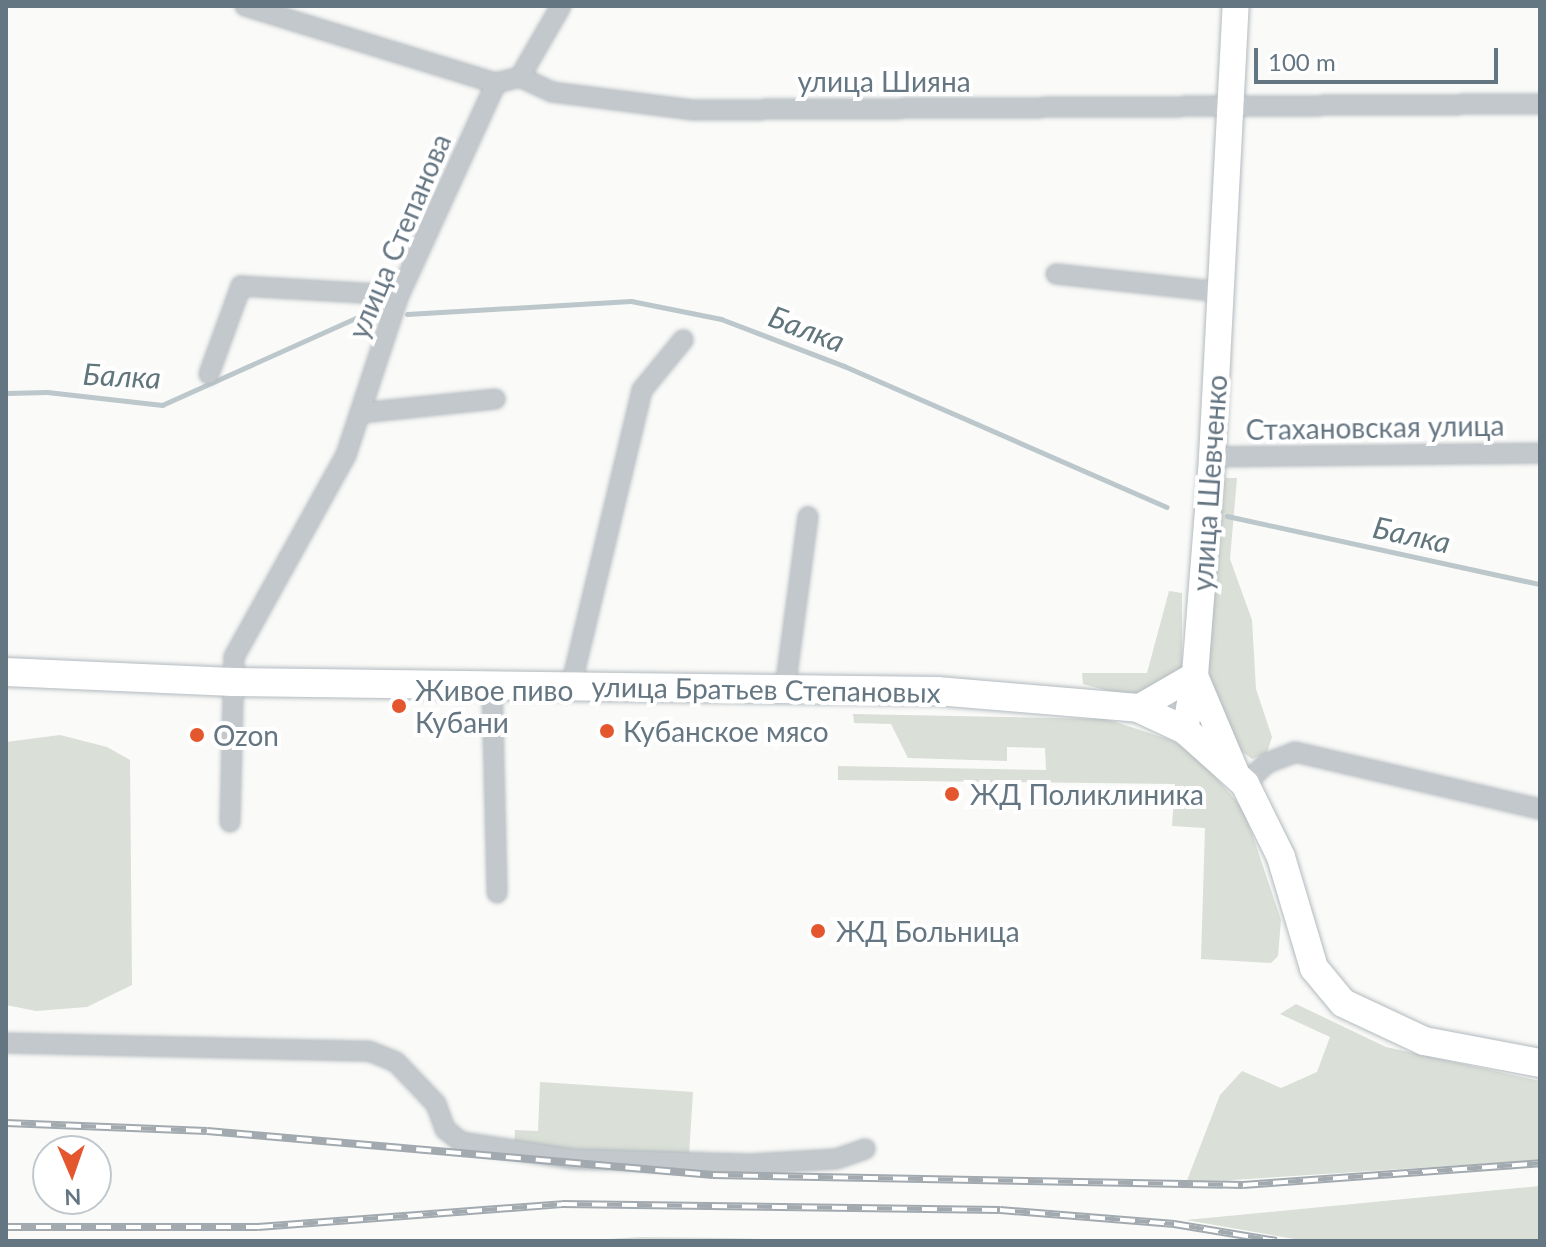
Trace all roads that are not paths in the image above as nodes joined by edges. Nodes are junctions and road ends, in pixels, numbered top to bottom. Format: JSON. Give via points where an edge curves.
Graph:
{"nodes":[{"id":1,"x":245,"y":6,"type":"edge"},
{"id":2,"x":561,"y":6,"type":"edge"},
{"id":3,"x":1236,"y":6,"type":"edge"},
{"id":4,"x":520,"y":77,"type":"junction"},
{"id":5,"x":496,"y":83,"type":"junction"},
{"id":6,"x":1540,"y":104,"type":"edge"},
{"id":7,"x":1232,"y":109,"type":"junction"},
{"id":8,"x":1056,"y":274,"type":"dead end"},
{"id":9,"x":1221,"y":292,"type":"junction"},
{"id":10,"x":399,"y":295,"type":"junction"},
{"id":11,"x":683,"y":340,"type":"dead end"},
{"id":12,"x":209,"y":374,"type":"dead end"},
{"id":13,"x":495,"y":399,"type":"dead end"},
{"id":14,"x":360,"y":413,"type":"junction"},
{"id":15,"x":1540,"y":453,"type":"edge"},
{"id":16,"x":1212,"y":457,"type":"junction"},
{"id":17,"x":808,"y":517,"type":"dead end"},
{"id":18,"x":6,"y":672,"type":"edge"},
{"id":19,"x":1195,"y":675,"type":"junction"},
{"id":20,"x":233,"y":682,"type":"junction"},
{"id":21,"x":492,"y":685,"type":"junction"},
{"id":22,"x":571,"y":686,"type":"junction"},
{"id":23,"x":785,"y":689,"type":"junction"},
{"id":24,"x":1138,"y":708,"type":"junction"},
{"id":25,"x":1185,"y":730,"type":"junction"},
{"id":26,"x":1242,"y":780,"type":"junction"},
{"id":27,"x":1540,"y":809,"type":"edge"},
{"id":28,"x":230,"y":822,"type":"dead end"},
{"id":29,"x":497,"y":893,"type":"dead end"},
{"id":30,"x":6,"y":1043,"type":"edge"},
{"id":31,"x":1540,"y":1063,"type":"edge"},
{"id":32,"x":865,"y":1149,"type":"dead end"}],
"edges":[{"from":1,"to":5,"type":"street"},
{"from":2,"to":4,"type":"street"},
{"from":3,"to":7,"type":"main road","name":"улица Шевченко"},
{"from":4,"to":5,"type":"street"},
{"from":4,"to":7,"type":"street","name":"улица Шияна","via":[[552,92],[693,110]]},
{"from":5,"to":10,"type":"street","name":"улица Степанова"},
{"from":6,"to":7,"type":"street","name":"улица Шияна"},
{"from":7,"to":9,"type":"main road","name":"улица Шевченко"},
{"from":8,"to":9,"type":"street"},
{"from":9,"to":16,"type":"main road","name":"улица Шевченко"},
{"from":10,"to":12,"type":"street","via":[[241,286]]},
{"from":10,"to":14,"type":"street","name":"улица Степанова"},
{"from":11,"to":22,"type":"street","via":[[642,390]]},
{"from":13,"to":14,"type":"street"},
{"from":14,"to":20,"type":"street","name":"улица Степанова","via":[[346,455],[234,657]]},
{"from":15,"to":16,"type":"street","name":"Стахановская улица"},
{"from":16,"to":19,"type":"main road","name":"улица Шевченко"},
{"from":17,"to":23,"type":"street"},
{"from":18,"to":20,"type":"main road","name":"улица Братьев Степановых"},
{"from":19,"to":24,"type":"main road"},
{"from":19,"to":25,"type":"main road","name":"улица Шевченко"},
{"from":19,"to":26,"type":"main road","name":"улица Шевченко"},
{"from":20,"to":21,"type":"main road","name":"улица Братьев Степановых"},
{"from":20,"to":28,"type":"street","name":"улица Степанова"},
{"from":21,"to":22,"type":"main road","name":"улица Братьев Степановых"},
{"from":21,"to":29,"type":"street"},
{"from":22,"to":23,"type":"main road","name":"улица Братьев Степановых"},
{"from":23,"to":24,"type":"main road","name":"улица Братьев Степановых","via":[[937,691]]},
{"from":24,"to":25,"type":"main road","name":"улица Братьев Степановых"},
{"from":25,"to":26,"type":"main road","name":"улица Братьев Степановых"},
{"from":26,"to":27,"type":"street","via":[[1295,752]]},
{"from":26,"to":31,"type":"main road","via":[[1281,857],[1314,968],[1343,1003],[1424,1041]]},
{"from":30,"to":32,"type":"street","via":[[369,1051],[396,1062],[436,1104],[445,1129],[461,1142],[574,1159],[750,1164],[836,1159]]}]}
